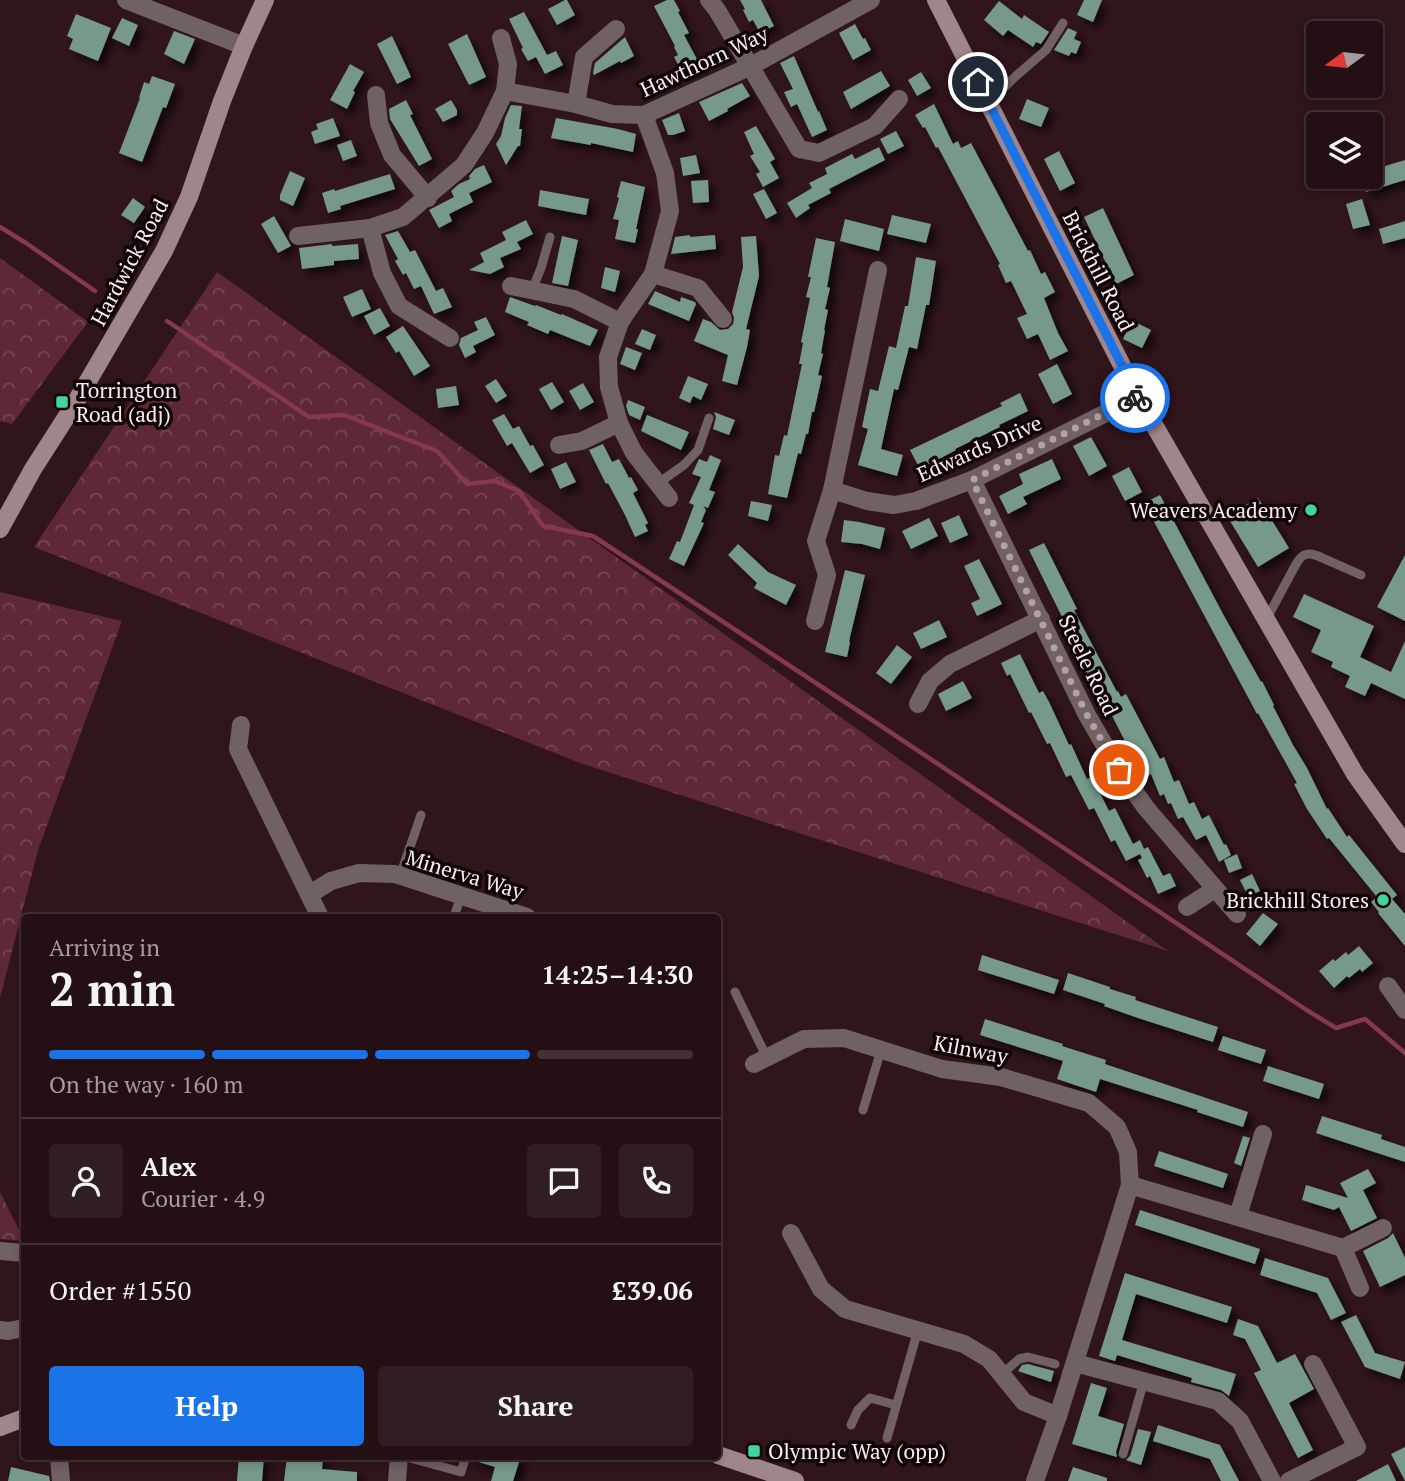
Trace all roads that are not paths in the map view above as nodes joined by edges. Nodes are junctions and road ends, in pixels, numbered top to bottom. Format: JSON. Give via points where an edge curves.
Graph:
{"nodes":[{"id":1,"x":126,"y":0,"type":"edge"},
{"id":2,"x":265,"y":0,"type":"edge"},
{"id":3,"x":709,"y":0,"type":"edge"},
{"id":4,"x":871,"y":0,"type":"edge"},
{"id":5,"x":936,"y":0,"type":"edge"},
{"id":6,"x":1063,"y":23,"type":"dead end"},
{"id":7,"x":616,"y":29,"type":"dead end"},
{"id":8,"x":500,"y":38,"type":"dead end"},
{"id":9,"x":244,"y":46,"type":"junction"},
{"id":10,"x":751,"y":66,"type":"junction"},
{"id":11,"x":505,"y":91,"type":"junction"},
{"id":12,"x":376,"y":95,"type":"dead end"},
{"id":13,"x":900,"y":99,"type":"dead end"},
{"id":14,"x":988,"y":103,"type":"junction"},
{"id":15,"x":576,"y":104,"type":"junction"},
{"id":16,"x":645,"y":115,"type":"junction"},
{"id":17,"x":428,"y":198,"type":"junction"},
{"id":18,"x":370,"y":228,"type":"junction"},
{"id":19,"x":298,"y":236,"type":"dead end"},
{"id":20,"x":550,"y":237,"type":"dead end"},
{"id":21,"x":878,"y":270,"type":"dead end"},
{"id":22,"x":653,"y":274,"type":"junction"},
{"id":23,"x":511,"y":286,"type":"dead end"},
{"id":24,"x":532,"y":290,"type":"junction"},
{"id":25,"x":723,"y":319,"type":"dead end"},
{"id":26,"x":620,"y":322,"type":"junction"},
{"id":27,"x":450,"y":338,"type":"dead end"},
{"id":28,"x":1138,"y":397,"type":"junction"},
{"id":29,"x":709,"y":418,"type":"dead end"},
{"id":30,"x":619,"y":423,"type":"junction"},
{"id":31,"x":559,"y":445,"type":"dead end"},
{"id":32,"x":972,"y":480,"type":"junction"},
{"id":33,"x":832,"y":489,"type":"junction"},
{"id":34,"x":663,"y":491,"type":"joint"},
{"id":35,"x":0,"y":529,"type":"edge"},
{"id":36,"x":1361,"y":575,"type":"dead end"},
{"id":37,"x":1041,"y":619,"type":"junction"},
{"id":38,"x":1266,"y":620,"type":"junction"},
{"id":39,"x":816,"y":621,"type":"dead end"},
{"id":40,"x":918,"y":704,"type":"dead end"},
{"id":41,"x":241,"y":725,"type":"dead end"},
{"id":42,"x":421,"y":815,"type":"dead end"},
{"id":43,"x":1405,"y":844,"type":"edge"},
{"id":44,"x":400,"y":876,"type":"junction"},
{"id":45,"x":1215,"y":889,"type":"junction"},
{"id":46,"x":310,"y":894,"type":"junction"},
{"id":47,"x":461,"y":896,"type":"junction"},
{"id":48,"x":1187,"y":907,"type":"dead end"},
{"id":49,"x":319,"y":914,"type":"edge"},
{"id":50,"x":455,"y":914,"type":"edge"},
{"id":51,"x":518,"y":914,"type":"edge"},
{"id":52,"x":1237,"y":914,"type":"dead end"},
{"id":53,"x":1388,"y":986,"type":"dead end"},
{"id":54,"x":735,"y":992,"type":"dead end"},
{"id":55,"x":1405,"y":1010,"type":"edge"},
{"id":56,"x":881,"y":1050,"type":"junction"},
{"id":57,"x":760,"y":1061,"type":"joint"},
{"id":58,"x":863,"y":1110,"type":"dead end"},
{"id":59,"x":1263,"y":1134,"type":"dead end"},
{"id":60,"x":1130,"y":1185,"type":"junction"},
{"id":61,"x":1238,"y":1216,"type":"junction"},
{"id":62,"x":1383,"y":1228,"type":"dead end"},
{"id":63,"x":791,"y":1233,"type":"dead end"},
{"id":64,"x":1343,"y":1248,"type":"junction"},
{"id":65,"x":0,"y":1251,"type":"edge"},
{"id":66,"x":21,"y":1253,"type":"edge"},
{"id":67,"x":1360,"y":1288,"type":"dead end"},
{"id":68,"x":0,"y":1329,"type":"edge"},
{"id":69,"x":21,"y":1329,"type":"edge"},
{"id":70,"x":918,"y":1331,"type":"junction"},
{"id":71,"x":1074,"y":1363,"type":"junction"},
{"id":72,"x":1055,"y":1364,"type":"dead end"},
{"id":73,"x":1314,"y":1364,"type":"dead end"},
{"id":74,"x":1002,"y":1374,"type":"junction"},
{"id":75,"x":1144,"y":1381,"type":"junction"},
{"id":76,"x":896,"y":1405,"type":"junction"},
{"id":77,"x":1058,"y":1416,"type":"junction"},
{"id":78,"x":21,"y":1419,"type":"edge"},
{"id":79,"x":851,"y":1425,"type":"dead end"},
{"id":80,"x":0,"y":1427,"type":"edge"},
{"id":81,"x":887,"y":1438,"type":"dead end"},
{"id":82,"x":1123,"y":1454,"type":"dead end"},
{"id":83,"x":721,"y":1456,"type":"edge"},
{"id":84,"x":59,"y":1460,"type":"edge"},
{"id":85,"x":400,"y":1460,"type":"edge"},
{"id":86,"x":416,"y":1460,"type":"edge"},
{"id":87,"x":465,"y":1460,"type":"edge"},
{"id":88,"x":61,"y":1481,"type":"edge"},
{"id":89,"x":397,"y":1481,"type":"edge"},
{"id":90,"x":795,"y":1481,"type":"edge"},
{"id":91,"x":1035,"y":1481,"type":"edge"},
{"id":92,"x":1272,"y":1481,"type":"edge"},
{"id":93,"x":1289,"y":1481,"type":"edge"}],
"edges":[{"from":1,"to":9,"type":"street"},
{"from":2,"to":9,"type":"street","name":"Hardwick Road"},
{"from":3,"to":10,"type":"street"},
{"from":4,"to":10,"type":"street","name":"Hawthorn Way"},
{"from":5,"to":14,"type":"street","name":"Brickhill Road"},
{"from":6,"to":14,"type":"lane","via":[[1046,50]]},
{"from":7,"to":15,"type":"street","via":[[584,57]]},
{"from":8,"to":11,"type":"street","via":[[508,64]]},
{"from":9,"to":35,"type":"street","name":"Hardwick Road","via":[[189,197],[164,251]]},
{"from":10,"to":13,"type":"street","via":[[799,149],[819,153],[875,126]]},
{"from":10,"to":16,"type":"street","name":"Hawthorn Way"},
{"from":11,"to":15,"type":"street","name":"Hawthorn Way"},
{"from":11,"to":17,"type":"street","via":[[464,165]]},
{"from":12,"to":17,"type":"street","via":[[379,122],[392,155]]},
{"from":14,"to":28,"type":"street","name":"Brickhill Road"},
{"from":15,"to":16,"type":"street","name":"Hawthorn Way","via":[[612,114]]},
{"from":16,"to":22,"type":"street","via":[[665,173],[670,211]]},
{"from":17,"to":18,"type":"street","via":[[403,217]]},
{"from":18,"to":19,"type":"street"},
{"from":18,"to":27,"type":"street","via":[[399,306]]},
{"from":20,"to":24,"type":"lane"},
{"from":21,"to":33,"type":"street"},
{"from":22,"to":25,"type":"street","via":[[698,288]]},
{"from":22,"to":26,"type":"street"},
{"from":23,"to":24,"type":"street"},
{"from":24,"to":26,"type":"street","via":[[574,299]]},
{"from":26,"to":30,"type":"street","via":[[608,357],[609,387]]},
{"from":28,"to":32,"type":"street","name":"Edwards Drive"},
{"from":28,"to":38,"type":"street","name":"Brickhill Road"},
{"from":29,"to":34,"type":"lane","via":[[698,450]]},
{"from":30,"to":31,"type":"street"},
{"from":30,"to":34,"type":"street","via":[[634,453]]},
{"from":32,"to":33,"type":"street","name":"Edwards Drive","via":[[894,505]]},
{"from":32,"to":37,"type":"street","name":"Steele Road"},
{"from":33,"to":39,"type":"street","via":[[816,541],[827,575]]},
{"from":36,"to":38,"type":"lane","via":[[1305,554]]},
{"from":37,"to":40,"type":"street","via":[[950,664],[930,681]]},
{"from":37,"to":45,"type":"street","name":"Steele Road","via":[[1119,770]]},
{"from":38,"to":43,"type":"street","name":"Brickhill Road","via":[[1355,774]]},
{"from":41,"to":46,"type":"street","via":[[238,749]]},
{"from":42,"to":44,"type":"lane"},
{"from":44,"to":46,"type":"street","name":"Minerva Way","via":[[359,873],[331,881]]},
{"from":44,"to":47,"type":"street","name":"Minerva Way"},
{"from":45,"to":48,"type":"street"},
{"from":45,"to":52,"type":"street","name":"Steele Road"},
{"from":46,"to":49,"type":"street"},
{"from":47,"to":50,"type":"lane"},
{"from":47,"to":51,"type":"street","name":"Minerva Way"},
{"from":53,"to":55,"type":"street"},
{"from":54,"to":57,"type":"lane"},
{"from":56,"to":57,"type":"street","name":"Kilnway","via":[[844,1038],[804,1039]]},
{"from":56,"to":58,"type":"lane"},
{"from":56,"to":60,"type":"street","name":"Kilnway","via":[[1089,1103],[1117,1127],[1128,1152]]},
{"from":59,"to":61,"type":"street"},
{"from":60,"to":61,"type":"street"},
{"from":60,"to":71,"type":"street","name":"Kilnway"},
{"from":61,"to":64,"type":"street"},
{"from":62,"to":64,"type":"street"},
{"from":63,"to":70,"type":"street","via":[[821,1289],[845,1309]]},
{"from":64,"to":67,"type":"street"},
{"from":65,"to":66,"type":"street"},
{"from":68,"to":69,"type":"street"},
{"from":70,"to":74,"type":"street","via":[[964,1344],[989,1359]]},
{"from":70,"to":76,"type":"lane"},
{"from":71,"to":75,"type":"street"},
{"from":71,"to":77,"type":"street","name":"Kilnway"},
{"from":72,"to":74,"type":"lane","via":[[1028,1357]]},
{"from":73,"to":93,"type":"street","via":[[1357,1447]]},
{"from":74,"to":77,"type":"street","via":[[1024,1402]]},
{"from":75,"to":82,"type":"lane"},
{"from":75,"to":92,"type":"street","via":[[1218,1401],[1240,1421]]},
{"from":76,"to":79,"type":"lane","via":[[870,1398]]},
{"from":76,"to":81,"type":"lane"},
{"from":77,"to":91,"type":"street","name":"Kilnway"},
{"from":78,"to":80,"type":"street"},
{"from":83,"to":90,"type":"street"},
{"from":84,"to":88,"type":"street"},
{"from":85,"to":89,"type":"street"},
{"from":86,"to":87,"type":"lane","via":[[461,1472]]}]}
